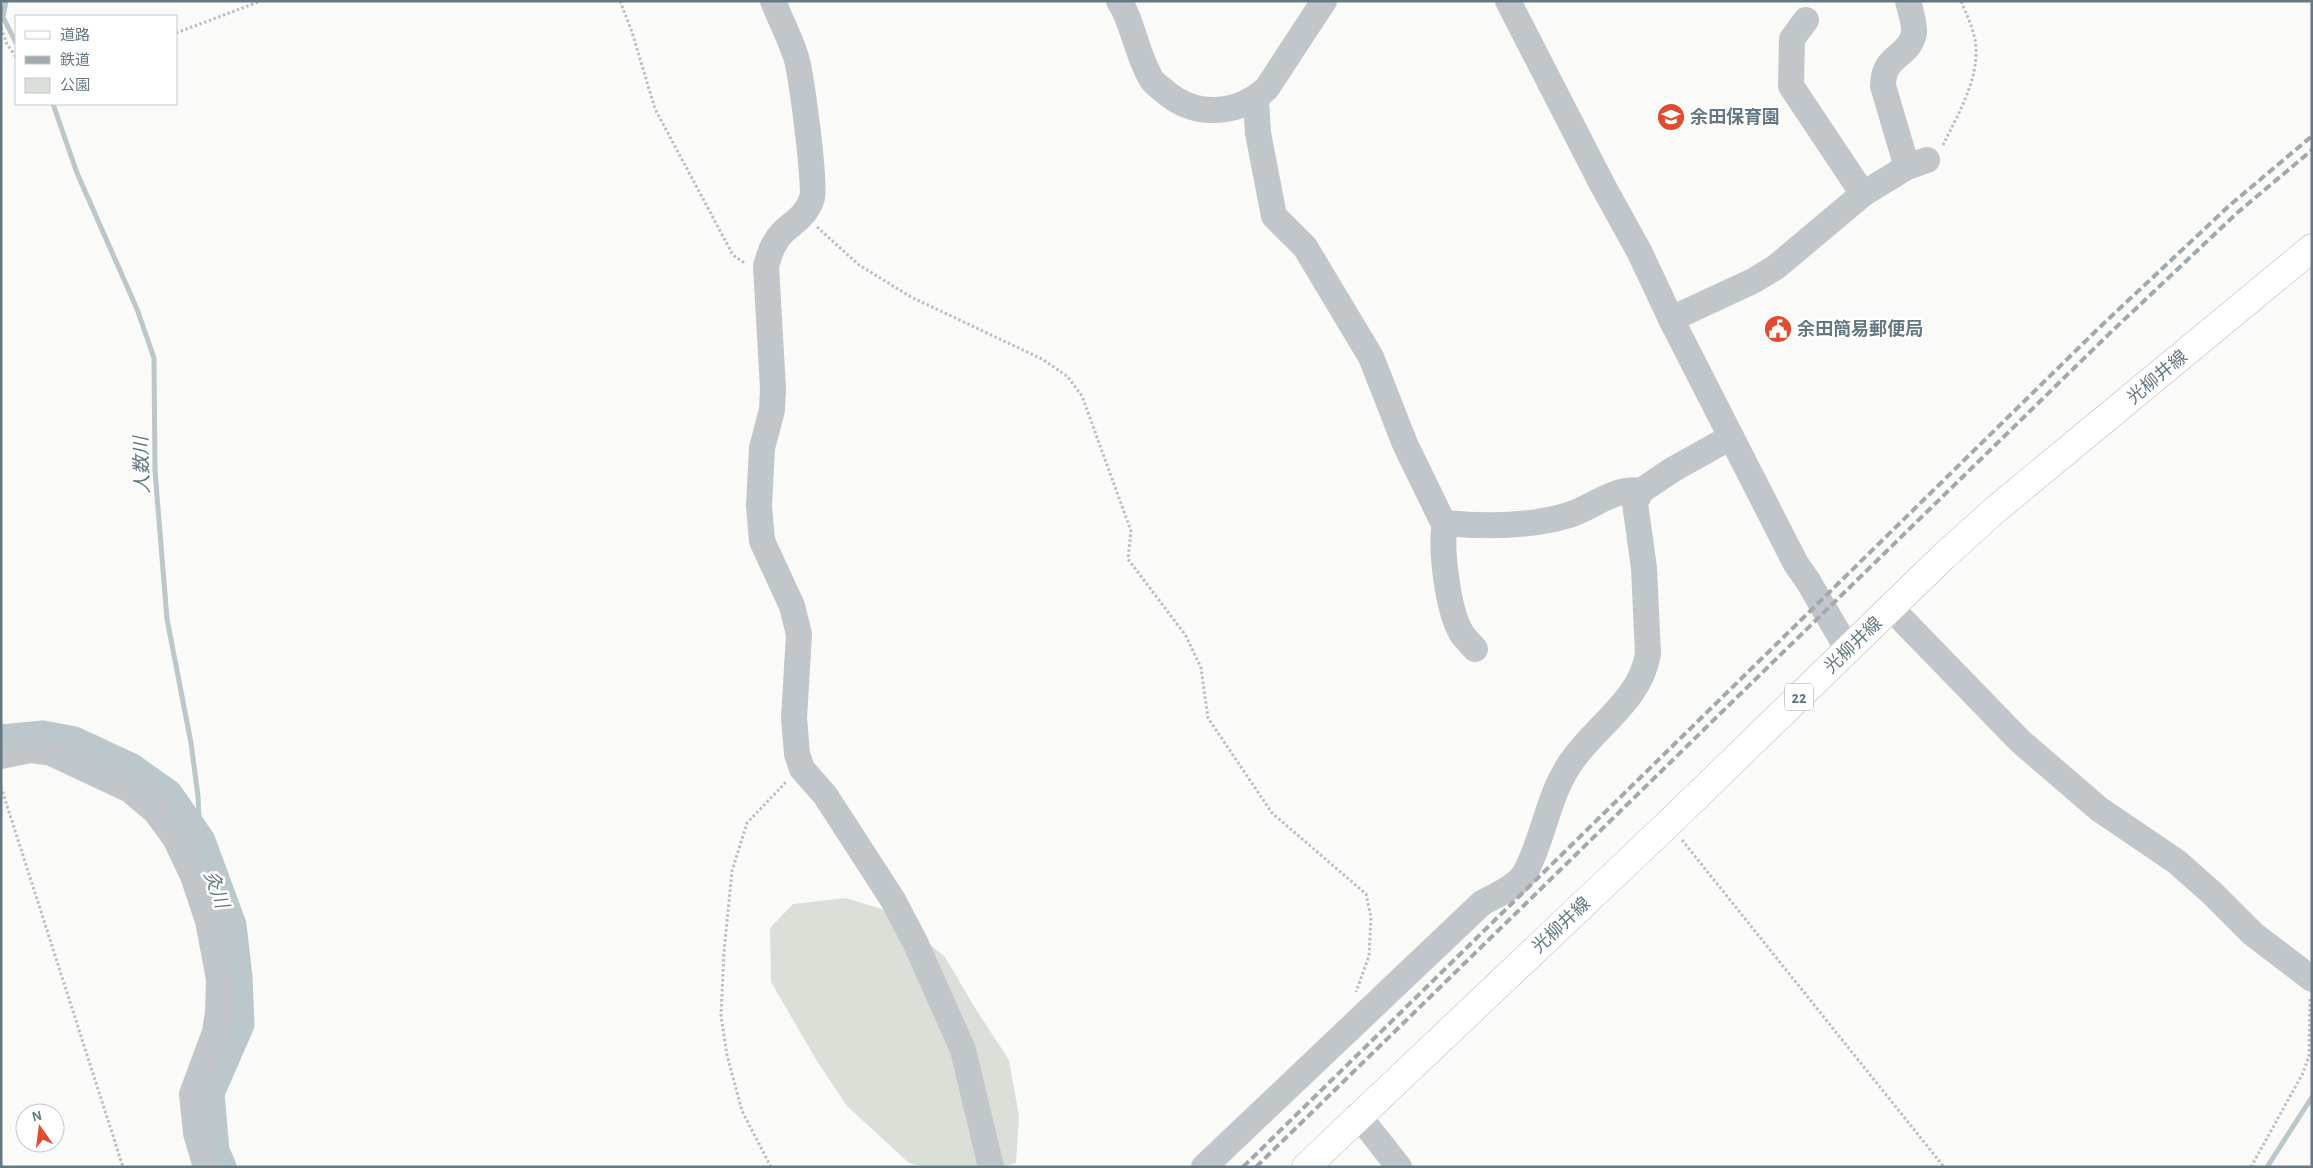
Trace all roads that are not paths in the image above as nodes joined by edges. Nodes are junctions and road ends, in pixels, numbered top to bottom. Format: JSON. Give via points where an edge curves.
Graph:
{"nodes":[{"id":1,"x":773,"y":1,"type":"edge"},
{"id":2,"x":1119,"y":1,"type":"edge"},
{"id":3,"x":1324,"y":1,"type":"edge"},
{"id":4,"x":1508,"y":1,"type":"edge"},
{"id":5,"x":1908,"y":1,"type":"edge"},
{"id":6,"x":1806,"y":20,"type":"dead end"},
{"id":7,"x":1256,"y":99,"type":"junction"},
{"id":8,"x":1863,"y":194,"type":"junction"},
{"id":9,"x":2312,"y":248,"type":"edge"},
{"id":10,"x":1671,"y":319,"type":"junction"},
{"id":11,"x":1731,"y":437,"type":"junction"},
{"id":12,"x":1641,"y":491,"type":"junction"},
{"id":13,"x":1445,"y":523,"type":"junction"},
{"id":14,"x":1891,"y":608,"type":"junction"},
{"id":15,"x":1475,"y":649,"type":"dead end"},
{"id":16,"x":1848,"y":650,"type":"junction"},
{"id":17,"x":1,"y":756,"type":"edge"},
{"id":18,"x":2311,"y":984,"type":"edge"},
{"id":19,"x":1358,"y":1115,"type":"junction"},
{"id":20,"x":206,"y":1167,"type":"edge"},
{"id":21,"x":991,"y":1167,"type":"edge"},
{"id":22,"x":1204,"y":1167,"type":"edge"},
{"id":23,"x":1306,"y":1167,"type":"edge"},
{"id":24,"x":1399,"y":1167,"type":"edge"}],
"edges":[{"from":1,"to":21,"type":"street","via":[[796,55],[813,196],[804,215],[772,246],[766,266],[773,389],[772,410],[762,448],[759,506],[762,541],[792,606],[799,634],[794,718],[797,754],[802,769],[825,795],[893,900],[915,942],[963,1050]]},
{"from":2,"to":7,"type":"street","via":[[1152,80],[1172,98],[1194,109],[1213,111],[1232,109]]},
{"from":3,"to":7,"type":"street","via":[[1276,77]]},
{"from":4,"to":10,"type":"street","via":[[1602,186],[1639,251]]},
{"from":5,"to":8,"type":"street","via":[[1914,32],[1910,44],[1883,73],[1883,86],[1917,163]]},
{"from":6,"to":8,"type":"street","via":[[1792,39],[1791,86]]},
{"from":7,"to":13,"type":"street","via":[[1258,133],[1274,216],[1305,247],[1371,356],[1405,444]]},
{"from":8,"to":10,"type":"street","via":[[1776,267]]},
{"from":9,"to":14,"type":"main road","name":"光柳井線","number":"22","via":[[1995,510]]},
{"from":10,"to":11,"type":"street"},
{"from":11,"to":12,"type":"street"},
{"from":11,"to":16,"type":"street","via":[[1796,564]]},
{"from":12,"to":13,"type":"street","via":[[1621,492],[1571,515],[1548,520],[1500,526]]},
{"from":12,"to":22,"type":"street","via":[[1635,502],[1644,568],[1646,668],[1627,700],[1573,758],[1554,792],[1524,874],[1482,903]]},
{"from":13,"to":15,"type":"street","via":[[1446,574],[1452,611],[1462,634]]},
{"from":14,"to":16,"type":"main road","name":"光柳井線","number":"22"},
{"from":14,"to":18,"type":"street","via":[[2020,741],[2100,809],[2177,862]]},
{"from":16,"to":19,"type":"main road","name":"光柳井線","number":"22"},
{"from":17,"to":20,"type":"street","via":[[30,750],[51,753],[130,790],[155,810],[175,838],[193,876],[208,920],[219,979],[215,1032],[192,1094],[196,1133]]},
{"from":19,"to":23,"type":"main road","name":"光柳井線","number":"22"},
{"from":19,"to":24,"type":"street"}]}
